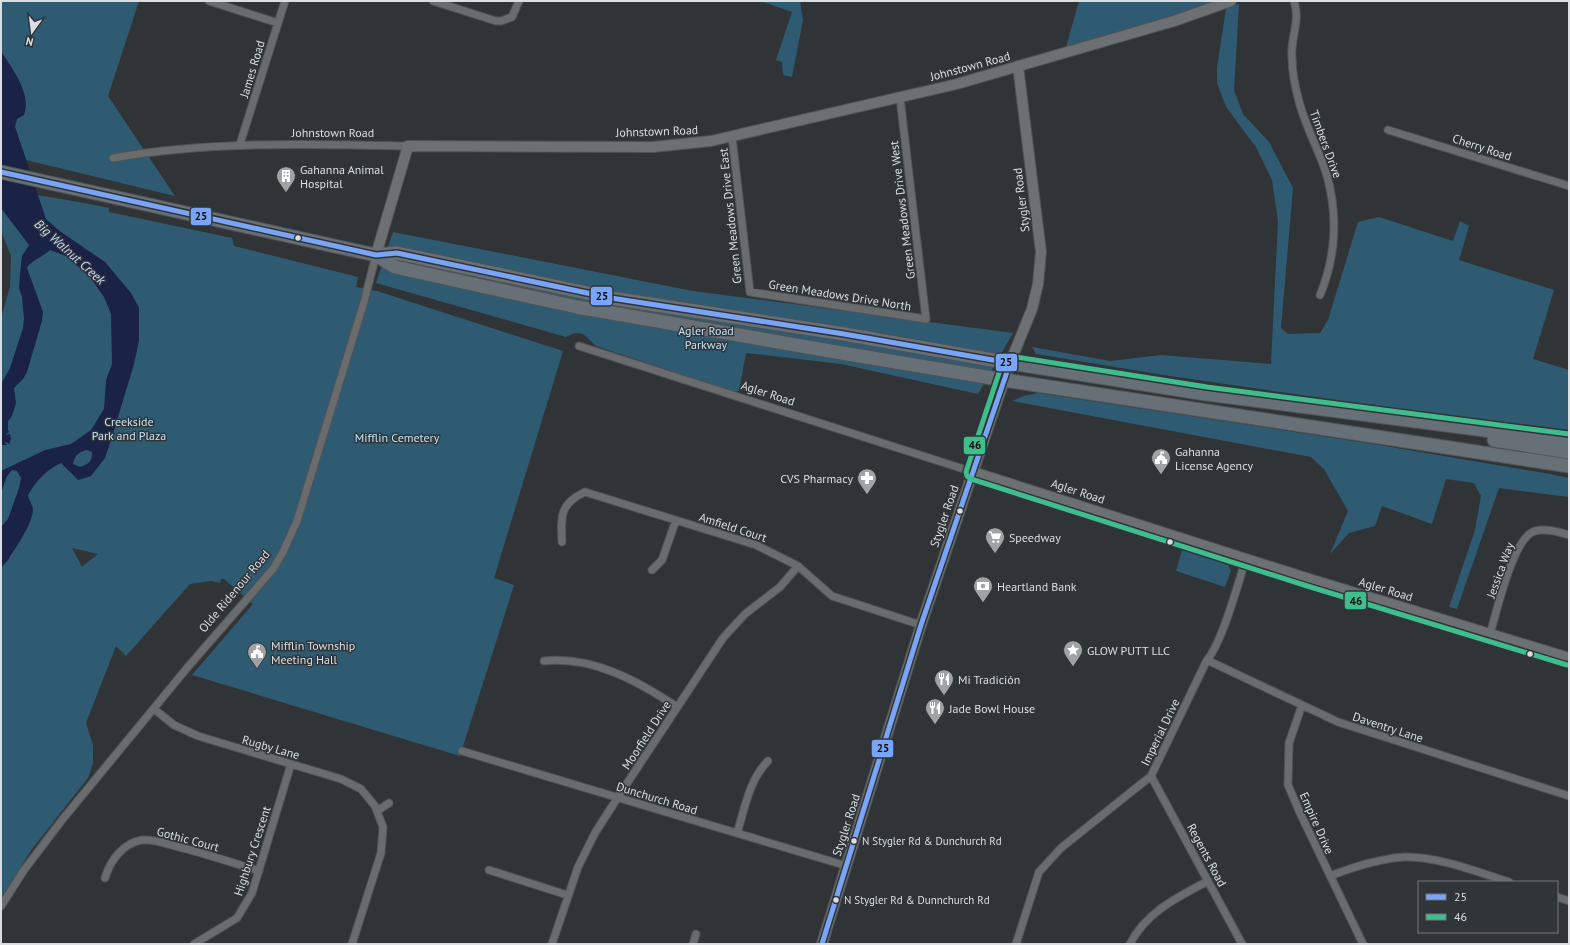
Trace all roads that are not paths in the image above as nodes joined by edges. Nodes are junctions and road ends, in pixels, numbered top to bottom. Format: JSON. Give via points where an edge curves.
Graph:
{"nodes":[{"id":1,"x":209,"y":1,"type":"edge"},
{"id":2,"x":285,"y":1,"type":"edge"},
{"id":3,"x":433,"y":1,"type":"edge"},
{"id":4,"x":519,"y":1,"type":"edge"},
{"id":5,"x":1231,"y":1,"type":"edge"},
{"id":6,"x":1294,"y":1,"type":"edge"},
{"id":7,"x":278,"y":23,"type":"junction"},
{"id":8,"x":1018,"y":66,"type":"junction"},
{"id":9,"x":900,"y":98,"type":"junction"},
{"id":10,"x":1388,"y":130,"type":"dead end"},
{"id":11,"x":732,"y":137,"type":"junction"},
{"id":12,"x":240,"y":144,"type":"junction"},
{"id":13,"x":408,"y":146,"type":"junction"},
{"id":14,"x":113,"y":158,"type":"dead end"},
{"id":15,"x":1,"y":172,"type":"edge"},
{"id":16,"x":1569,"y":186,"type":"edge"},
{"id":17,"x":376,"y":255,"type":"junction"},
{"id":18,"x":750,"y":292,"type":"joint"},
{"id":19,"x":1320,"y":294,"type":"dead end"},
{"id":20,"x":926,"y":319,"type":"joint"},
{"id":21,"x":578,"y":346,"type":"dead end"},
{"id":22,"x":1010,"y":363,"type":"junction"},
{"id":23,"x":1004,"y":380,"type":"junction"},
{"id":24,"x":1375,"y":417,"type":"junction"},
{"id":25,"x":1569,"y":441,"type":"edge"},
{"id":26,"x":1569,"y":452,"type":"edge"},
{"id":27,"x":1569,"y":466,"type":"edge"},
{"id":28,"x":973,"y":472,"type":"junction"},
{"id":29,"x":676,"y":520,"type":"junction"},
{"id":30,"x":1569,"y":535,"type":"edge"},
{"id":31,"x":562,"y":542,"type":"dead end"},
{"id":32,"x":1246,"y":559,"type":"junction"},
{"id":33,"x":798,"y":566,"type":"junction"},
{"id":34,"x":652,"y":570,"type":"dead end"},
{"id":35,"x":921,"y":625,"type":"junction"},
{"id":36,"x":1490,"y":634,"type":"junction"},
{"id":37,"x":1569,"y":658,"type":"edge"},
{"id":38,"x":1207,"y":660,"type":"junction"},
{"id":39,"x":544,"y":661,"type":"dead end"},
{"id":40,"x":1302,"y":705,"type":"junction"},
{"id":41,"x":677,"y":707,"type":"junction"},
{"id":42,"x":154,"y":709,"type":"junction"},
{"id":43,"x":462,"y":751,"type":"dead end"},
{"id":44,"x":768,"y":761,"type":"dead end"},
{"id":45,"x":291,"y":764,"type":"junction"},
{"id":46,"x":1151,"y":776,"type":"junction"},
{"id":47,"x":1569,"y":796,"type":"edge"},
{"id":48,"x":618,"y":797,"type":"junction"},
{"id":49,"x":389,"y":803,"type":"dead end"},
{"id":50,"x":377,"y":811,"type":"junction"},
{"id":51,"x":737,"y":833,"type":"junction"},
{"id":52,"x":847,"y":866,"type":"junction"},
{"id":53,"x":489,"y":870,"type":"dead end"},
{"id":54,"x":258,"y":871,"type":"junction"},
{"id":55,"x":1330,"y":876,"type":"junction"},
{"id":56,"x":105,"y":878,"type":"dead end"},
{"id":57,"x":1208,"y":881,"type":"junction"},
{"id":58,"x":1506,"y":881,"type":"edge"},
{"id":59,"x":567,"y":895,"type":"junction"},
{"id":60,"x":1558,"y":897,"type":"edge"},
{"id":61,"x":1569,"y":901,"type":"edge"},
{"id":62,"x":1,"y":906,"type":"edge"},
{"id":63,"x":696,"y":934,"type":"dead end"},
{"id":64,"x":194,"y":944,"type":"edge"},
{"id":65,"x":352,"y":944,"type":"edge"},
{"id":66,"x":552,"y":944,"type":"edge"},
{"id":67,"x":693,"y":944,"type":"edge"},
{"id":68,"x":822,"y":944,"type":"edge"},
{"id":69,"x":1016,"y":944,"type":"edge"},
{"id":70,"x":1130,"y":944,"type":"edge"},
{"id":71,"x":1242,"y":944,"type":"edge"},
{"id":72,"x":1363,"y":944,"type":"edge"}],
"edges":[{"from":1,"to":7,"type":"street"},
{"from":2,"to":7,"type":"street","name":"James Road"},
{"from":3,"to":4,"type":"street","via":[[501,21],[512,16]]},
{"from":5,"to":8,"type":"main road","name":"Johnstown Road","via":[[1174,21]]},
{"from":6,"to":19,"type":"street","name":"Timbers Drive","via":[[1297,16],[1291,57],[1300,105],[1327,175],[1334,215],[1330,267]]},
{"from":7,"to":12,"type":"street","name":"James Road"},
{"from":8,"to":9,"type":"main road","name":"Johnstown Road"},
{"from":8,"to":22,"type":"main road","name":"Stygler Road","via":[[1040,252],[1040,274],[1032,309]]},
{"from":9,"to":11,"type":"main road","name":"Johnstown Road"},
{"from":9,"to":20,"type":"street","name":"Green Meadows Drive West"},
{"from":10,"to":16,"type":"street","name":"Cherry Road"},
{"from":11,"to":13,"type":"main road","name":"Johnstown Road","via":[[654,147]]},
{"from":11,"to":18,"type":"street","name":"Green Meadows Drive East"},
{"from":12,"to":13,"type":"street","name":"Johnstown Road"},
{"from":12,"to":14,"type":"street","name":"Johnstown Road","via":[[169,149]]},
{"from":13,"to":17,"type":"main road","name":"Olde Ridenour Road"},
{"from":15,"to":17,"type":"highway"},
{"from":17,"to":22,"type":"highway","via":[[397,253],[611,298]]},
{"from":17,"to":23,"type":"highway","via":[[395,267],[577,306]]},
{"from":17,"to":42,"type":"street","name":"Olde Ridenour Road","via":[[297,521],[283,552],[264,580],[221,627]]},
{"from":18,"to":20,"type":"street","name":"Green Meadows Drive North"},
{"from":21,"to":28,"type":"street","name":"Agler Road"},
{"from":22,"to":23,"type":"main road","name":"Stygler Road"},
{"from":22,"to":24,"type":"highway"},
{"from":23,"to":27,"type":"highway"},
{"from":23,"to":28,"type":"main road","name":"Stygler Road"},
{"from":24,"to":25,"type":"highway"},
{"from":24,"to":26,"type":"highway","via":[[1426,430]]},
{"from":28,"to":32,"type":"main road","name":"Agler Road"},
{"from":28,"to":35,"type":"main road","name":"Stygler Road"},
{"from":29,"to":31,"type":"street","name":"Amfield Court","via":[[585,492],[572,498],[564,508],[561,521]]},
{"from":29,"to":33,"type":"street","name":"Amfield Court","via":[[756,545]]},
{"from":29,"to":34,"type":"street","via":[[662,560]]},
{"from":30,"to":36,"type":"street","name":"Jessica Way","via":[[1544,530],[1535,531],[1525,537],[1516,552]]},
{"from":32,"to":36,"type":"main road","name":"Agler Road"},
{"from":32,"to":38,"type":"street","name":"Imperial Drive","via":[[1228,613]]},
{"from":33,"to":35,"type":"street","name":"Amfield Court","via":[[832,596]]},
{"from":33,"to":41,"type":"street","name":"Moorfield Drive","via":[[780,587],[745,614],[723,638]]},
{"from":35,"to":52,"type":"main road","name":"Stygler Road"},
{"from":36,"to":37,"type":"main road","name":"Agler Road"},
{"from":38,"to":40,"type":"street","name":"Daventry Lane"},
{"from":38,"to":46,"type":"street","name":"Imperial Drive"},
{"from":39,"to":41,"type":"street","via":[[573,660],[617,673],[653,691]]},
{"from":40,"to":47,"type":"street","name":"Daventry Lane","via":[[1359,730]]},
{"from":40,"to":55,"type":"street","name":"Empire Drive","via":[[1289,743],[1288,785]]},
{"from":41,"to":48,"type":"street","name":"Moorfield Drive"},
{"from":42,"to":45,"type":"street","name":"Rugby Lane","via":[[174,725],[198,736]]},
{"from":42,"to":62,"type":"street","name":"Olde Ridenour Road","via":[[35,855]]},
{"from":43,"to":48,"type":"street","name":"Dunchurch Road"},
{"from":44,"to":51,"type":"street","via":[[758,771],[752,784]]},
{"from":45,"to":50,"type":"street","name":"Rugby Lane","via":[[341,779],[361,789]]},
{"from":45,"to":54,"type":"street","name":"Highbury Crescent"},
{"from":46,"to":57,"type":"street","name":"Regents Road"},
{"from":46,"to":69,"type":"street","name":"Imperial Drive","via":[[1061,848],[1039,872]]},
{"from":48,"to":51,"type":"street","name":"Dunchurch Road"},
{"from":48,"to":59,"type":"street","name":"Moorfield Drive","via":[[595,833]]},
{"from":49,"to":50,"type":"street"},
{"from":50,"to":65,"type":"street","name":"Rugby Lane","via":[[383,827],[381,853]]},
{"from":51,"to":52,"type":"street","name":"Dunchurch Road"},
{"from":52,"to":68,"type":"main road","name":"Stygler Road"},
{"from":53,"to":59,"type":"street"},
{"from":54,"to":56,"type":"street","name":"Gothic Court","via":[[178,847],[141,840],[119,853],[110,864]]},
{"from":54,"to":64,"type":"street","name":"Highbury Crescent","via":[[252,893],[237,918]]},
{"from":55,"to":58,"type":"street","via":[[1357,866],[1405,857],[1445,862]]},
{"from":55,"to":72,"type":"street","name":"Empire Drive"},
{"from":57,"to":70,"type":"street","via":[[1154,913]]},
{"from":57,"to":71,"type":"street","name":"Regents Road"},
{"from":59,"to":66,"type":"street","name":"Moorfield Drive"},
{"from":60,"to":61,"type":"street"},
{"from":63,"to":67,"type":"street"}]}
